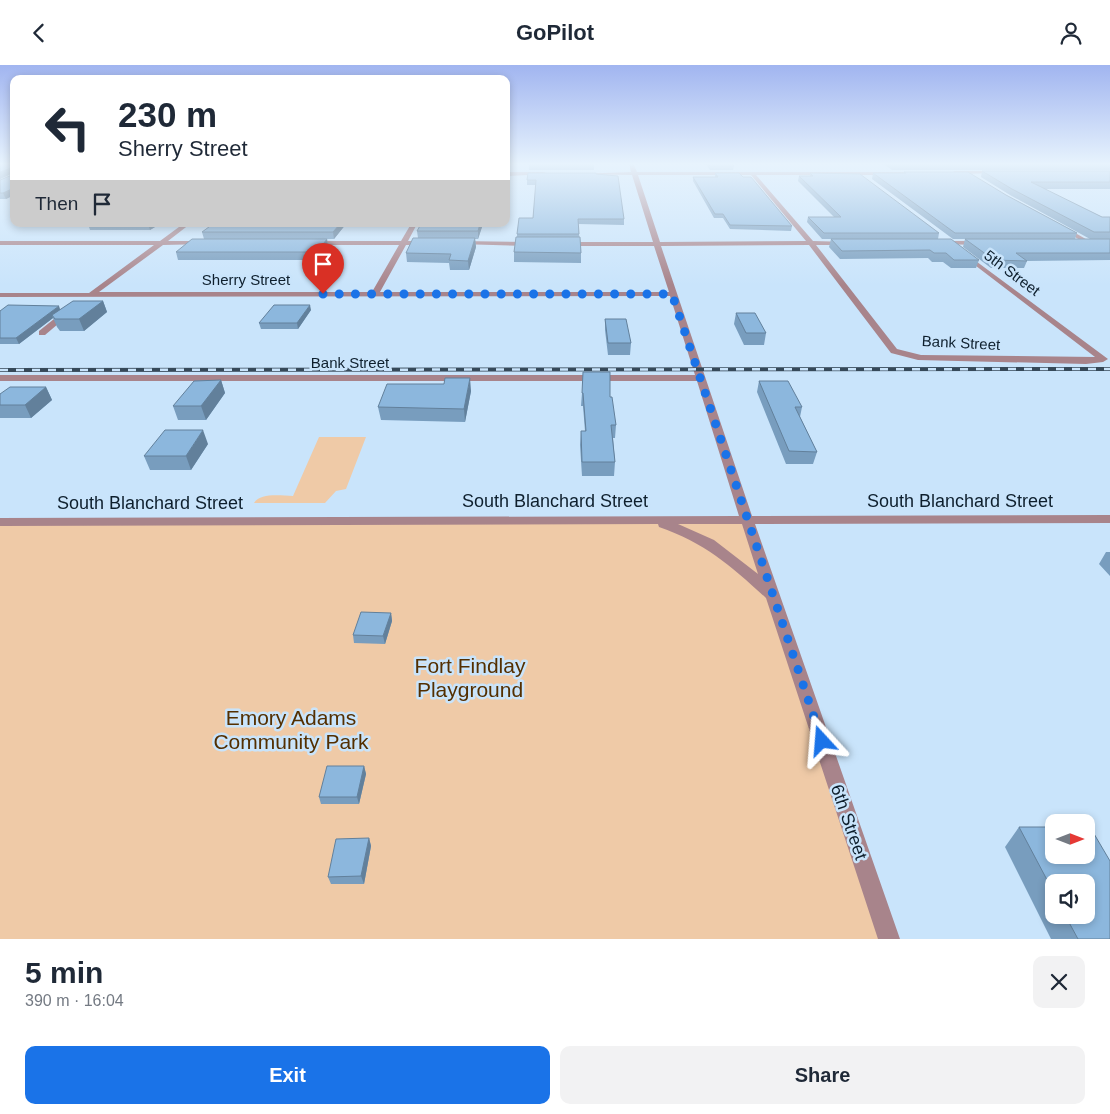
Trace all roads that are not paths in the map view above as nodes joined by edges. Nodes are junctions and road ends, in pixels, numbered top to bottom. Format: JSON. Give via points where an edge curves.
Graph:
{"nodes":[{"id":1,"x":644,"y":204,"type":"edge"},
{"id":2,"x":778,"y":204,"type":"edge"},
{"id":3,"x":1056,"y":225,"type":"edge"},
{"id":4,"x":183,"y":227,"type":"edge"},
{"id":5,"x":413,"y":227,"type":"edge"},
{"id":6,"x":942,"y":237,"type":"edge"},
{"id":7,"x":0,"y":243,"type":"edge"},
{"id":8,"x":161,"y":243,"type":"junction"},
{"id":9,"x":210,"y":243,"type":"edge"},
{"id":10,"x":307,"y":243,"type":"edge"},
{"id":11,"x":405,"y":243,"type":"junction"},
{"id":12,"x":440,"y":243,"type":"edge"},
{"id":13,"x":449,"y":243,"type":"edge"},
{"id":14,"x":811,"y":243,"type":"junction"},
{"id":15,"x":850,"y":243,"type":"edge"},
{"id":16,"x":929,"y":243,"type":"edge"},
{"id":17,"x":949,"y":243,"type":"junction"},
{"id":18,"x":987,"y":243,"type":"edge"},
{"id":19,"x":1071,"y":243,"type":"edge"},
{"id":20,"x":536,"y":244,"type":"edge"},
{"id":21,"x":555,"y":244,"type":"edge"},
{"id":22,"x":656,"y":244,"type":"junction"},
{"id":23,"x":375,"y":294,"type":"junction"},
{"id":24,"x":672,"y":294,"type":"junction"},
{"id":25,"x":0,"y":295,"type":"edge"},
{"id":26,"x":90,"y":295,"type":"junction"},
{"id":27,"x":42,"y":333,"type":"dead end"},
{"id":28,"x":1103,"y":359,"type":"joint"},
{"id":29,"x":700,"y":378,"type":"junction"},
{"id":30,"x":1,"y":379,"type":"edge"},
{"id":31,"x":649,"y":519,"type":"junction"},
{"id":32,"x":1110,"y":519,"type":"edge"},
{"id":33,"x":746,"y":520,"type":"junction"},
{"id":34,"x":0,"y":522,"type":"edge"},
{"id":35,"x":773,"y":597,"type":"junction"},
{"id":36,"x":889,"y":939,"type":"edge"}],
"edges":[{"from":1,"to":22,"type":"street","name":"6th Street"},
{"from":2,"to":14,"type":"street","name":"Bank Street"},
{"from":3,"to":19,"type":"street","via":[[1093,243]]},
{"from":4,"to":8,"type":"street"},
{"from":5,"to":11,"type":"street"},
{"from":6,"to":17,"type":"street","name":"5th Street"},
{"from":7,"to":8,"type":"street"},
{"from":8,"to":9,"type":"street"},
{"from":8,"to":26,"type":"street"},
{"from":10,"to":11,"type":"street"},
{"from":11,"to":12,"type":"street"},
{"from":11,"to":23,"type":"street"},
{"from":13,"to":20,"type":"street"},
{"from":14,"to":15,"type":"street"},
{"from":14,"to":22,"type":"street"},
{"from":14,"to":28,"type":"street","name":"Bank Street","via":[[894,351],[921,358]]},
{"from":16,"to":17,"type":"street"},
{"from":17,"to":18,"type":"street"},
{"from":17,"to":28,"type":"street","name":"5th Street"},
{"from":21,"to":22,"type":"street"},
{"from":22,"to":24,"type":"street","name":"6th Street"},
{"from":23,"to":24,"type":"street","name":"Sherry Street"},
{"from":23,"to":26,"type":"street","name":"Sherry Street"},
{"from":24,"to":29,"type":"street","name":"6th Street"},
{"from":25,"to":26,"type":"street","name":"Sherry Street"},
{"from":26,"to":27,"type":"street"},
{"from":29,"to":30,"type":"street","name":"Bank Street"},
{"from":29,"to":33,"type":"street","name":"6th Street"},
{"from":31,"to":33,"type":"street","name":"South Blanchard Street"},
{"from":31,"to":34,"type":"street","name":"South Blanchard Street"},
{"from":31,"to":35,"type":"street","via":[[690,532],[718,547]]},
{"from":32,"to":33,"type":"street","name":"South Blanchard Street"},
{"from":33,"to":35,"type":"street","name":"6th Street"},
{"from":35,"to":36,"type":"street","name":"6th Street"}]}
